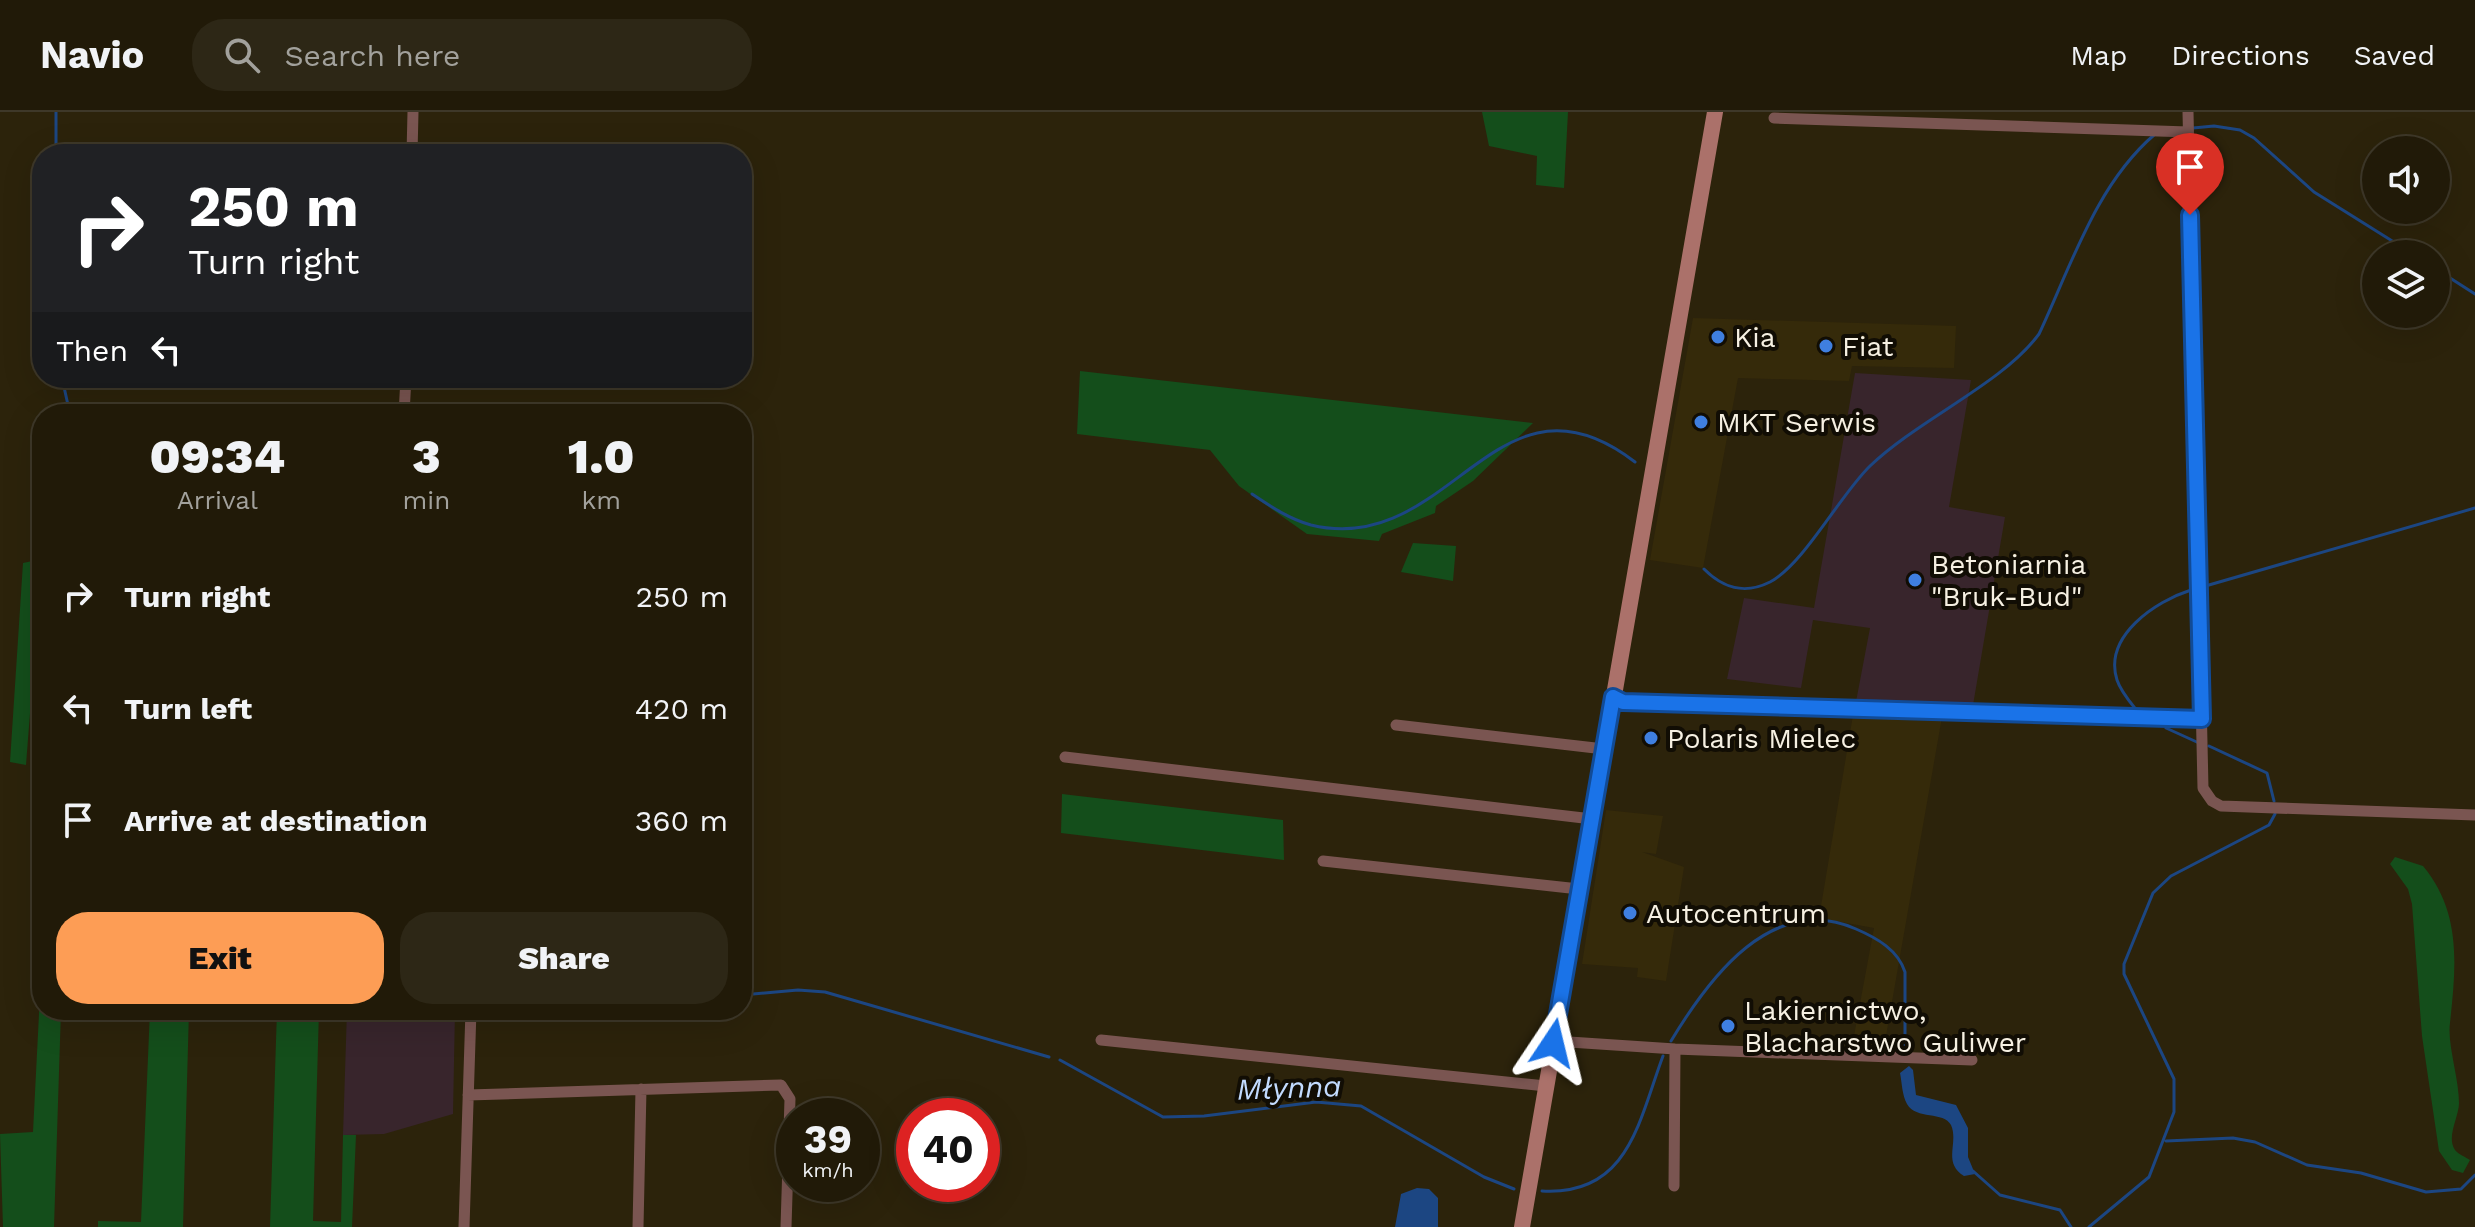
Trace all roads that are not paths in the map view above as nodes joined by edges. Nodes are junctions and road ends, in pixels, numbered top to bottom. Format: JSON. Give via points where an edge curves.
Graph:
{"nodes":[{"id":1,"x":413,"y":112,"type":"edge"},
{"id":2,"x":1715,"y":112,"type":"edge"},
{"id":3,"x":2188,"y":112,"type":"edge"},
{"id":4,"x":1774,"y":118,"type":"dead end"},
{"id":5,"x":2188,"y":132,"type":"junction"},
{"id":6,"x":412,"y":144,"type":"edge"},
{"id":7,"x":1613,"y":697,"type":"junction"},
{"id":8,"x":2202,"y":719,"type":"junction"},
{"id":9,"x":1396,"y":725,"type":"dead end"},
{"id":10,"x":1604,"y":749,"type":"junction"},
{"id":11,"x":1065,"y":757,"type":"dead end"},
{"id":12,"x":2475,"y":815,"type":"edge"},
{"id":13,"x":1592,"y":819,"type":"junction"},
{"id":14,"x":1323,"y":861,"type":"dead end"},
{"id":15,"x":1579,"y":889,"type":"junction"},
{"id":16,"x":471,"y":1020,"type":"edge"},
{"id":17,"x":1101,"y":1040,"type":"dead end"},
{"id":18,"x":1554,"y":1041,"type":"junction"},
{"id":19,"x":1675,"y":1049,"type":"junction"},
{"id":20,"x":1972,"y":1060,"type":"dead end"},
{"id":21,"x":1546,"y":1086,"type":"junction"},
{"id":22,"x":641,"y":1089,"type":"junction"},
{"id":23,"x":468,"y":1095,"type":"junction"},
{"id":24,"x":1674,"y":1186,"type":"dead end"},
{"id":25,"x":464,"y":1227,"type":"edge"},
{"id":26,"x":638,"y":1227,"type":"edge"},
{"id":27,"x":786,"y":1227,"type":"edge"},
{"id":28,"x":1522,"y":1227,"type":"edge"}],
"edges":[{"from":1,"to":6,"type":"street"},
{"from":2,"to":7,"type":"street"},
{"from":3,"to":5,"type":"street"},
{"from":4,"to":5,"type":"street"},
{"from":5,"to":8,"type":"street"},
{"from":7,"to":8,"type":"street","via":[[1623,702]]},
{"from":7,"to":10,"type":"street"},
{"from":8,"to":12,"type":"street","via":[[2203,788],[2221,806]]},
{"from":9,"to":10,"type":"street"},
{"from":10,"to":13,"type":"street"},
{"from":11,"to":13,"type":"street"},
{"from":13,"to":15,"type":"street"},
{"from":14,"to":15,"type":"street"},
{"from":15,"to":18,"type":"street"},
{"from":16,"to":23,"type":"street"},
{"from":17,"to":21,"type":"street"},
{"from":18,"to":19,"type":"street"},
{"from":18,"to":21,"type":"street"},
{"from":19,"to":20,"type":"street"},
{"from":19,"to":24,"type":"street"},
{"from":21,"to":28,"type":"street"},
{"from":22,"to":23,"type":"street"},
{"from":22,"to":26,"type":"street"},
{"from":22,"to":27,"type":"street","via":[[781,1085],[790,1099]]},
{"from":23,"to":25,"type":"street"}]}
